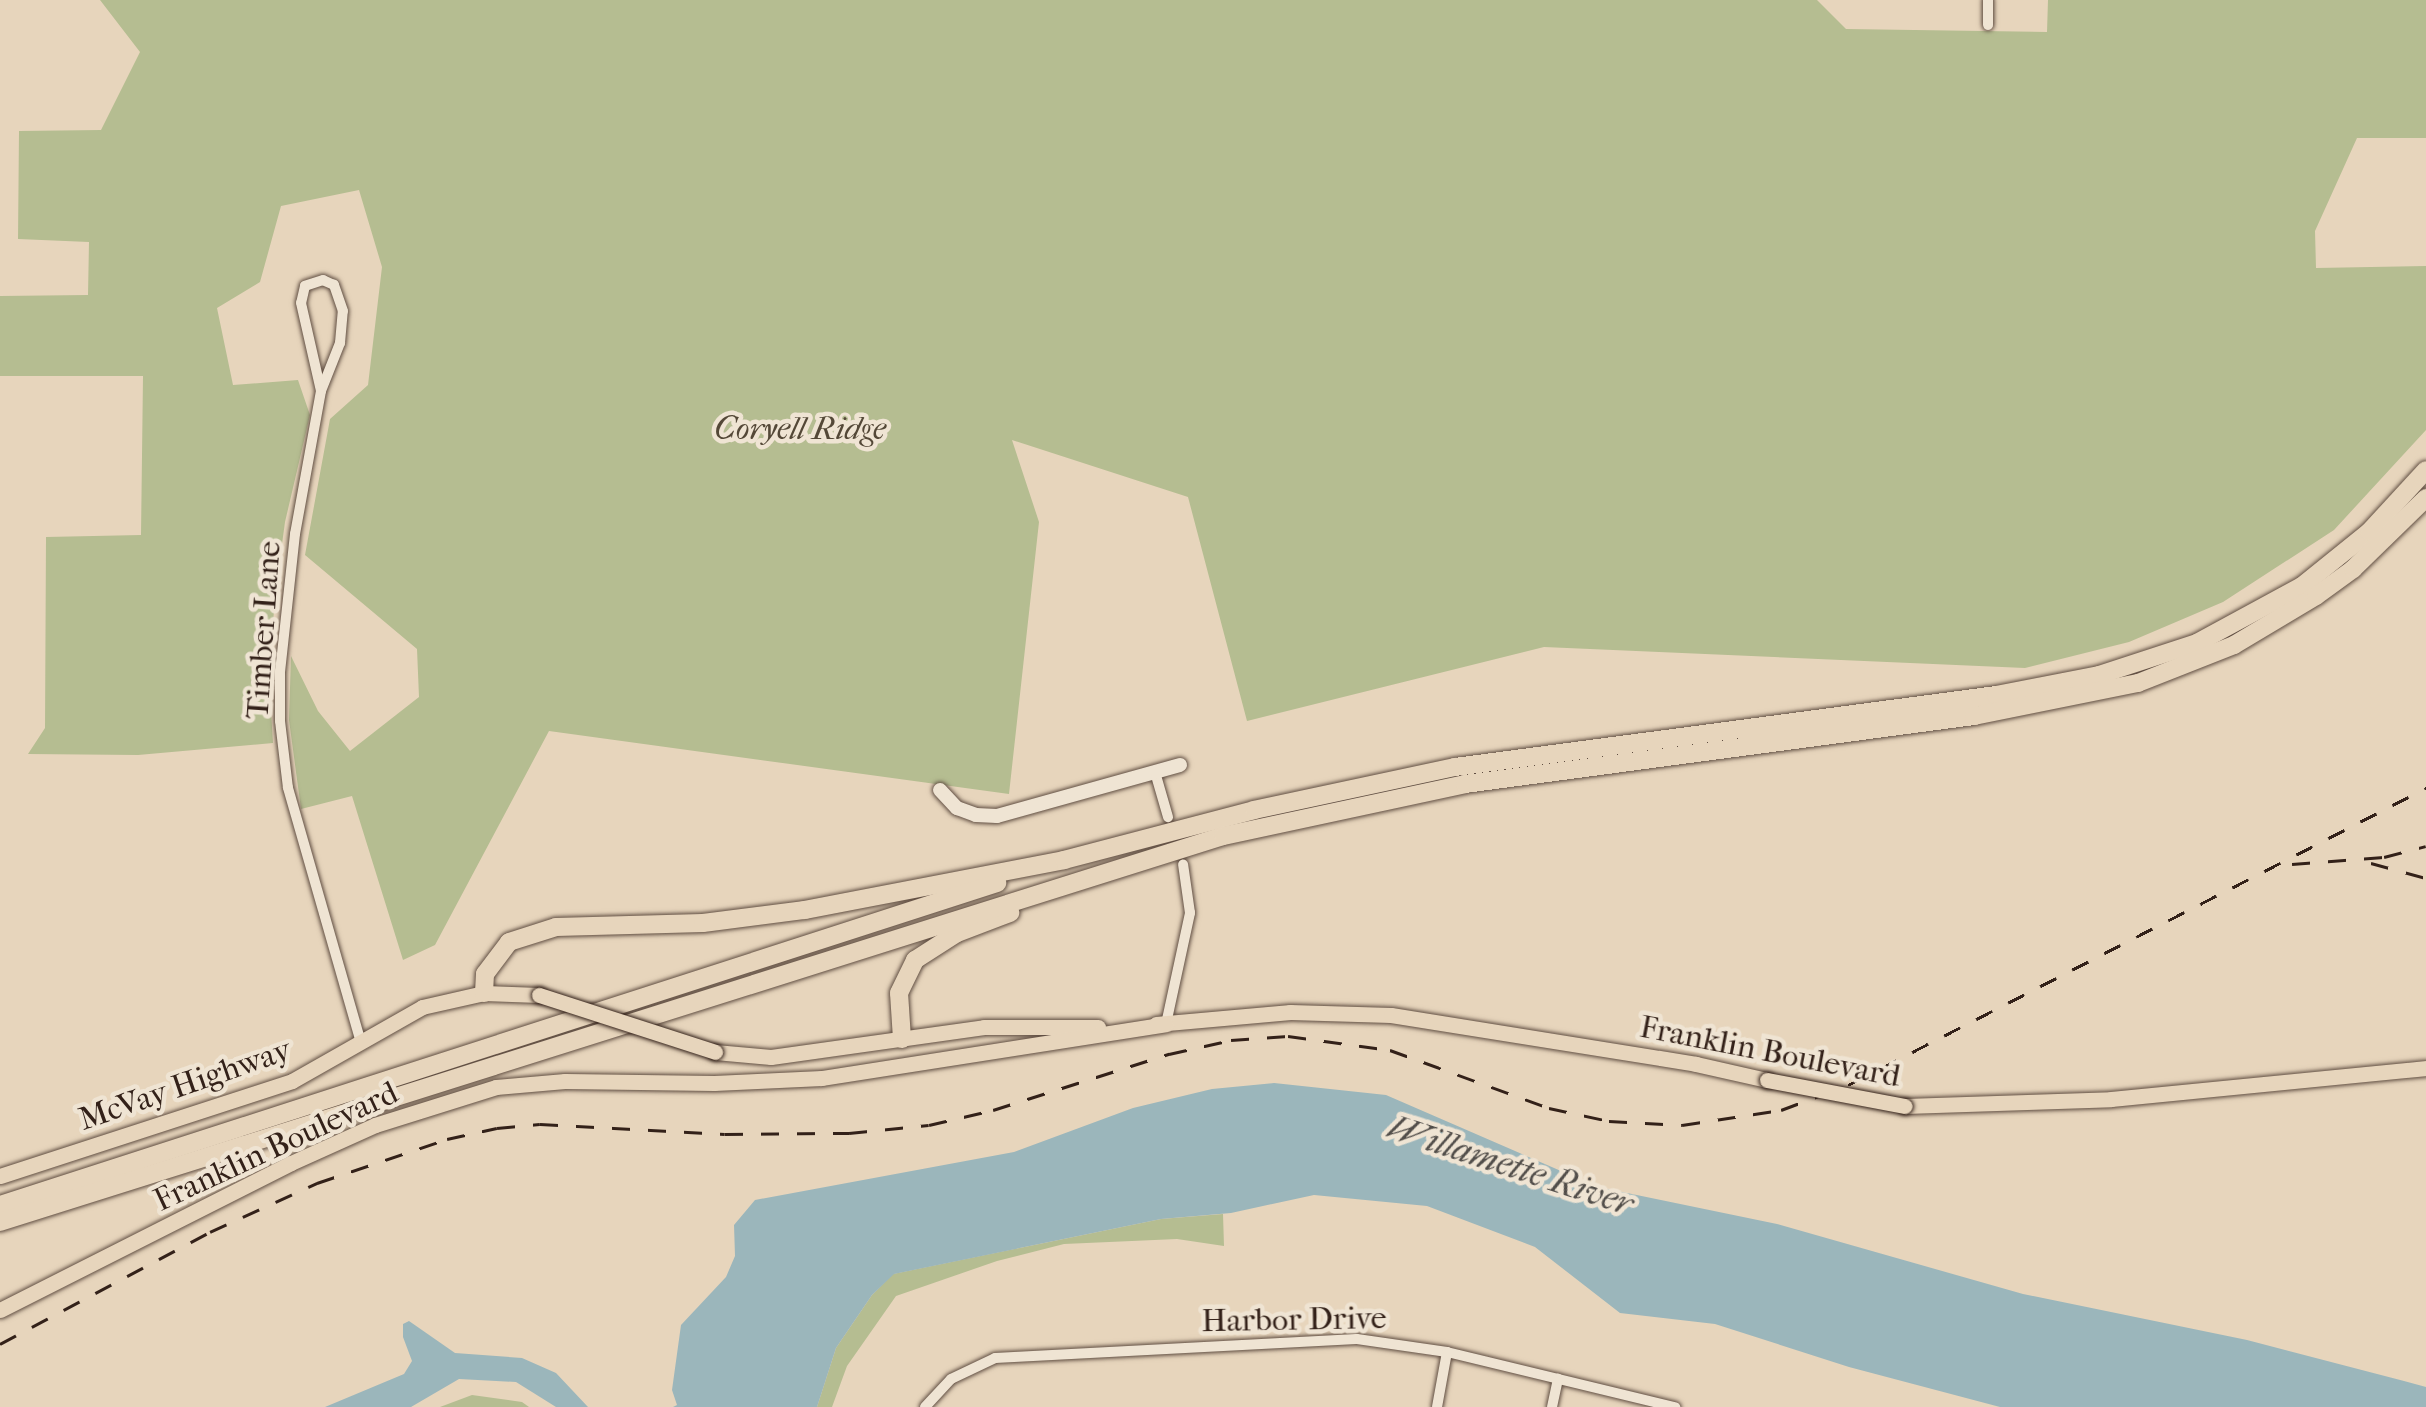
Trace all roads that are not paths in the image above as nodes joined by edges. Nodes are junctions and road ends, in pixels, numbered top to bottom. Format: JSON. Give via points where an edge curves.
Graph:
{"nodes":[{"id":1,"x":1988,"y":0,"type":"edge"},
{"id":2,"x":1988,"y":25,"type":"dead end"},
{"id":3,"x":321,"y":392,"type":"junction"},
{"id":4,"x":2426,"y":470,"type":"edge"},
{"id":5,"x":2426,"y":498,"type":"edge"},
{"id":6,"x":1180,"y":765,"type":"dead end"},
{"id":7,"x":1154,"y":772,"type":"junction"},
{"id":8,"x":940,"y":790,"type":"dead end"},
{"id":9,"x":1168,"y":818,"type":"dead end"},
{"id":10,"x":1158,"y":855,"type":"junction"},
{"id":11,"x":1064,"y":860,"type":"junction"},
{"id":12,"x":1183,"y":864,"type":"dead end"},
{"id":13,"x":484,"y":992,"type":"junction"},
{"id":14,"x":1166,"y":1024,"type":"junction"},
{"id":15,"x":902,"y":1039,"type":"junction"},
{"id":16,"x":361,"y":1044,"type":"junction"},
{"id":17,"x":2426,"y":1068,"type":"edge"},
{"id":18,"x":888,"y":1069,"type":"junction"},
{"id":19,"x":0,"y":1176,"type":"edge"},
{"id":20,"x":0,"y":1205,"type":"edge"},
{"id":21,"x":0,"y":1222,"type":"edge"},
{"id":22,"x":0,"y":1310,"type":"edge"},
{"id":23,"x":1447,"y":1352,"type":"junction"},
{"id":24,"x":1558,"y":1379,"type":"junction"},
{"id":25,"x":925,"y":1407,"type":"edge"},
{"id":26,"x":1437,"y":1407,"type":"edge"},
{"id":27,"x":1552,"y":1407,"type":"edge"},
{"id":28,"x":1675,"y":1407,"type":"edge"}],
"edges":[{"from":1,"to":2,"type":"street"},
{"from":3,"to":3,"type":"street","name":"Timber Lane","via":[[301,304],[306,286],[322,280],[334,284],[343,312],[340,342]]},
{"from":3,"to":16,"type":"street","name":"Timber Lane","via":[[295,534],[280,720],[288,788]]},
{"from":4,"to":11,"type":"highway","via":[[2369,532],[2302,586],[2196,644],[2100,676],[1996,696],[1455,767]]},
{"from":5,"to":10,"type":"highway","via":[[2316,596],[2234,645],[2138,683],[1989,714],[1465,784]]},
{"from":6,"to":7,"type":"street"},
{"from":7,"to":8,"type":"street","via":[[997,816],[957,808]]},
{"from":7,"to":9,"type":"street"},
{"from":10,"to":15,"type":"highway","via":[[929,948],[904,976]]},
{"from":10,"to":21,"type":"highway"},
{"from":11,"to":13,"type":"highway","via":[[805,910],[531,932],[493,957]]},
{"from":11,"to":20,"type":"highway"},
{"from":12,"to":14,"type":"street","via":[[1190,913]]},
{"from":13,"to":15,"type":"main road","name":"McVay Highway","bridge":true,"via":[[540,995],[715,1052],[771,1057]]},
{"from":13,"to":16,"type":"main road","name":"McVay Highway","via":[[422,1007]]},
{"from":14,"to":15,"type":"main road","name":"Franklin Boulevard","via":[[984,1027]]},
{"from":14,"to":17,"type":"main road","name":"Franklin Boulevard","bridge":true,"via":[[1290,1012],[1391,1015],[1905,1106],[2110,1099]]},
{"from":14,"to":18,"type":"main road","name":"Franklin Boulevard"},
{"from":15,"to":18,"type":"main road","via":[[900,1059]]},
{"from":16,"to":19,"type":"main road","name":"McVay Highway","via":[[292,1081]]},
{"from":18,"to":22,"type":"main road","name":"Franklin Boulevard","via":[[822,1078],[547,1082],[484,1090],[375,1125],[292,1162]]},
{"from":23,"to":24,"type":"street","name":"Harbor Drive"},
{"from":23,"to":25,"type":"street","name":"Harbor Drive","via":[[1343,1339],[1018,1355],[971,1366]]},
{"from":23,"to":26,"type":"street"},
{"from":24,"to":27,"type":"street"},
{"from":24,"to":28,"type":"street","name":"Harbor Drive"}]}
